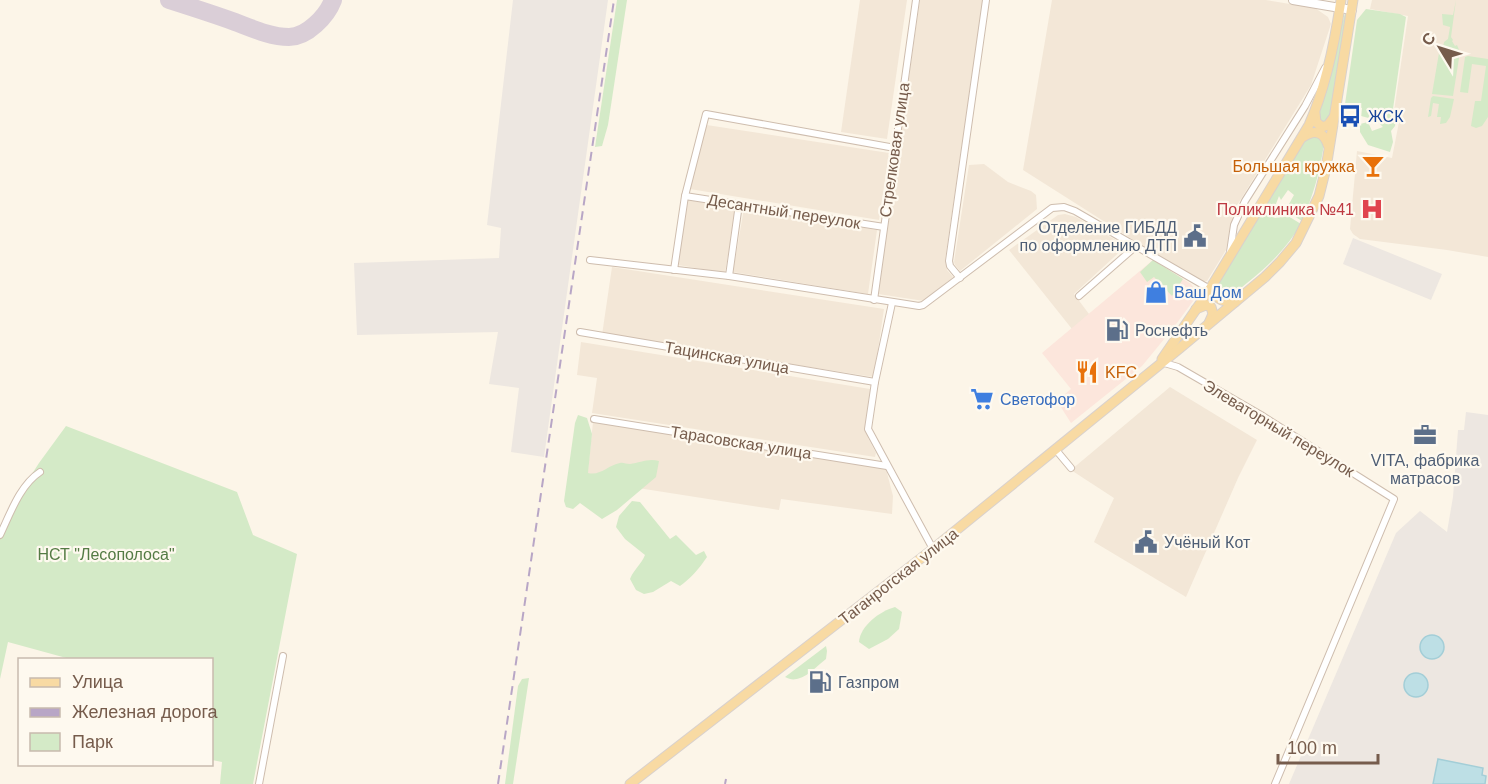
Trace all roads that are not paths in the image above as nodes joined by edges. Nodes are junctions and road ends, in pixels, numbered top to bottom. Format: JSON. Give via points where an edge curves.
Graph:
{"nodes":[{"id":1,"x":916,"y":0,"type":"edge"},
{"id":2,"x":986,"y":0,"type":"edge"},
{"id":3,"x":1293,"y":0,"type":"edge"},
{"id":4,"x":1353,"y":0,"type":"edge"},
{"id":5,"x":1340,"y":4,"type":"edge"},
{"id":6,"x":1352,"y":10,"type":"junction"},
{"id":7,"x":1329,"y":59,"type":"junction"},
{"id":8,"x":1315,"y":111,"type":"junction"},
{"id":9,"x":1334,"y":116,"type":"junction"},
{"id":10,"x":1301,"y":139,"type":"junction"},
{"id":11,"x":895,"y":148,"type":"junction"},
{"id":12,"x":1329,"y":148,"type":"junction"},
{"id":13,"x":685,"y":196,"type":"junction"},
{"id":14,"x":740,"y":204,"type":"junction"},
{"id":15,"x":884,"y":227,"type":"junction"},
{"id":16,"x":1135,"y":247,"type":"junction"},
{"id":17,"x":1229,"y":257,"type":"junction"},
{"id":18,"x":590,"y":260,"type":"dead end"},
{"id":19,"x":674,"y":270,"type":"junction"},
{"id":20,"x":729,"y":276,"type":"junction"},
{"id":21,"x":960,"y":278,"type":"junction"},
{"id":22,"x":1211,"y":286,"type":"junction"},
{"id":23,"x":1079,"y":296,"type":"dead end"},
{"id":24,"x":873,"y":300,"type":"junction"},
{"id":25,"x":1235,"y":302,"type":"junction"},
{"id":26,"x":892,"y":303,"type":"junction"},
{"id":27,"x":1196,"y":309,"type":"junction"},
{"id":28,"x":1209,"y":323,"type":"junction"},
{"id":29,"x":580,"y":332,"type":"dead end"},
{"id":30,"x":1161,"y":362,"type":"junction"},
{"id":31,"x":874,"y":382,"type":"junction"},
{"id":32,"x":594,"y":419,"type":"dead end"},
{"id":33,"x":1056,"y":450,"type":"junction"},
{"id":34,"x":888,"y":466,"type":"junction"},
{"id":35,"x":1071,"y":468,"type":"dead end"},
{"id":36,"x":40,"y":472,"type":"dead end"},
{"id":37,"x":0,"y":535,"type":"edge"},
{"id":38,"x":933,"y":549,"type":"junction"},
{"id":39,"x":283,"y":656,"type":"dead end"},
{"id":40,"x":259,"y":784,"type":"edge"},
{"id":41,"x":630,"y":784,"type":"edge"},
{"id":42,"x":1275,"y":784,"type":"edge"}],
"edges":[{"from":1,"to":11,"type":"street","name":"Стрелковая улица"},
{"from":2,"to":21,"type":"street","via":[[949,261]]},
{"from":3,"to":5,"type":"street"},
{"from":4,"to":6,"type":"main road","name":"Таганрогская улица"},
{"from":5,"to":6,"type":"street"},
{"from":5,"to":7,"type":"main road","name":"Таганрогская улица"},
{"from":6,"to":9,"type":"main road","name":"Таганрогская улица"},
{"from":7,"to":8,"type":"main road","name":"Таганрогская улица"},
{"from":7,"to":17,"type":"street","via":[[1305,106],[1245,201],[1234,225]]},
{"from":8,"to":9,"type":"main road","via":[[1316,122],[1322,127]]},
{"from":8,"to":10,"type":"main road","name":"Таганрогская улица"},
{"from":9,"to":12,"type":"main road","name":"Таганрогская улица"},
{"from":10,"to":12,"type":"main road","via":[[1312,132],[1319,133],[1326,138]]},
{"from":10,"to":17,"type":"main road","name":"Таганрогская улица"},
{"from":11,"to":13,"type":"street","via":[[706,114]]},
{"from":11,"to":15,"type":"street","name":"Стрелковая улица"},
{"from":12,"to":25,"type":"main road","name":"Таганрогская улица","via":[[1319,196],[1296,243]]},
{"from":13,"to":14,"type":"street","name":"Десантный переулок"},
{"from":13,"to":19,"type":"street"},
{"from":14,"to":15,"type":"street","name":"Десантный переулок"},
{"from":14,"to":20,"type":"street"},
{"from":15,"to":24,"type":"street","name":"Стрелковая улица"},
{"from":16,"to":21,"type":"street","via":[[1075,211],[1052,208]]},
{"from":16,"to":22,"type":"street"},
{"from":16,"to":23,"type":"street"},
{"from":17,"to":22,"type":"main road","name":"Таганрогская улица"},
{"from":18,"to":19,"type":"street"},
{"from":19,"to":20,"type":"street"},
{"from":20,"to":24,"type":"street"},
{"from":21,"to":26,"type":"street","via":[[923,305]]},
{"from":22,"to":25,"type":"main road","via":[[1218,298]]},
{"from":22,"to":27,"type":"main road","name":"Таганрогская улица"},
{"from":24,"to":26,"type":"street"},
{"from":25,"to":28,"type":"main road","name":"Таганрогская улица"},
{"from":26,"to":31,"type":"street"},
{"from":27,"to":28,"type":"main road","via":[[1211,307]]},
{"from":27,"to":30,"type":"main road","name":"Таганрогская улица"},
{"from":28,"to":30,"type":"main road","name":"Таганрогская улица"},
{"from":29,"to":31,"type":"street","name":"Тацинская улица"},
{"from":30,"to":33,"type":"main road","name":"Таганрогская улица"},
{"from":30,"to":42,"type":"street","name":"Элеваторный переулок","via":[[1178,367],[1261,415],[1394,499]]},
{"from":31,"to":34,"type":"street","via":[[868,429]]},
{"from":32,"to":34,"type":"street","name":"Тарасовская улица"},
{"from":33,"to":35,"type":"street"},
{"from":33,"to":38,"type":"main road","name":"Таганрогская улица"},
{"from":34,"to":38,"type":"street"},
{"from":36,"to":37,"type":"street","via":[[32,477],[15,503]]},
{"from":38,"to":41,"type":"main road","name":"Таганрогская улица"},
{"from":39,"to":40,"type":"street"}]}
